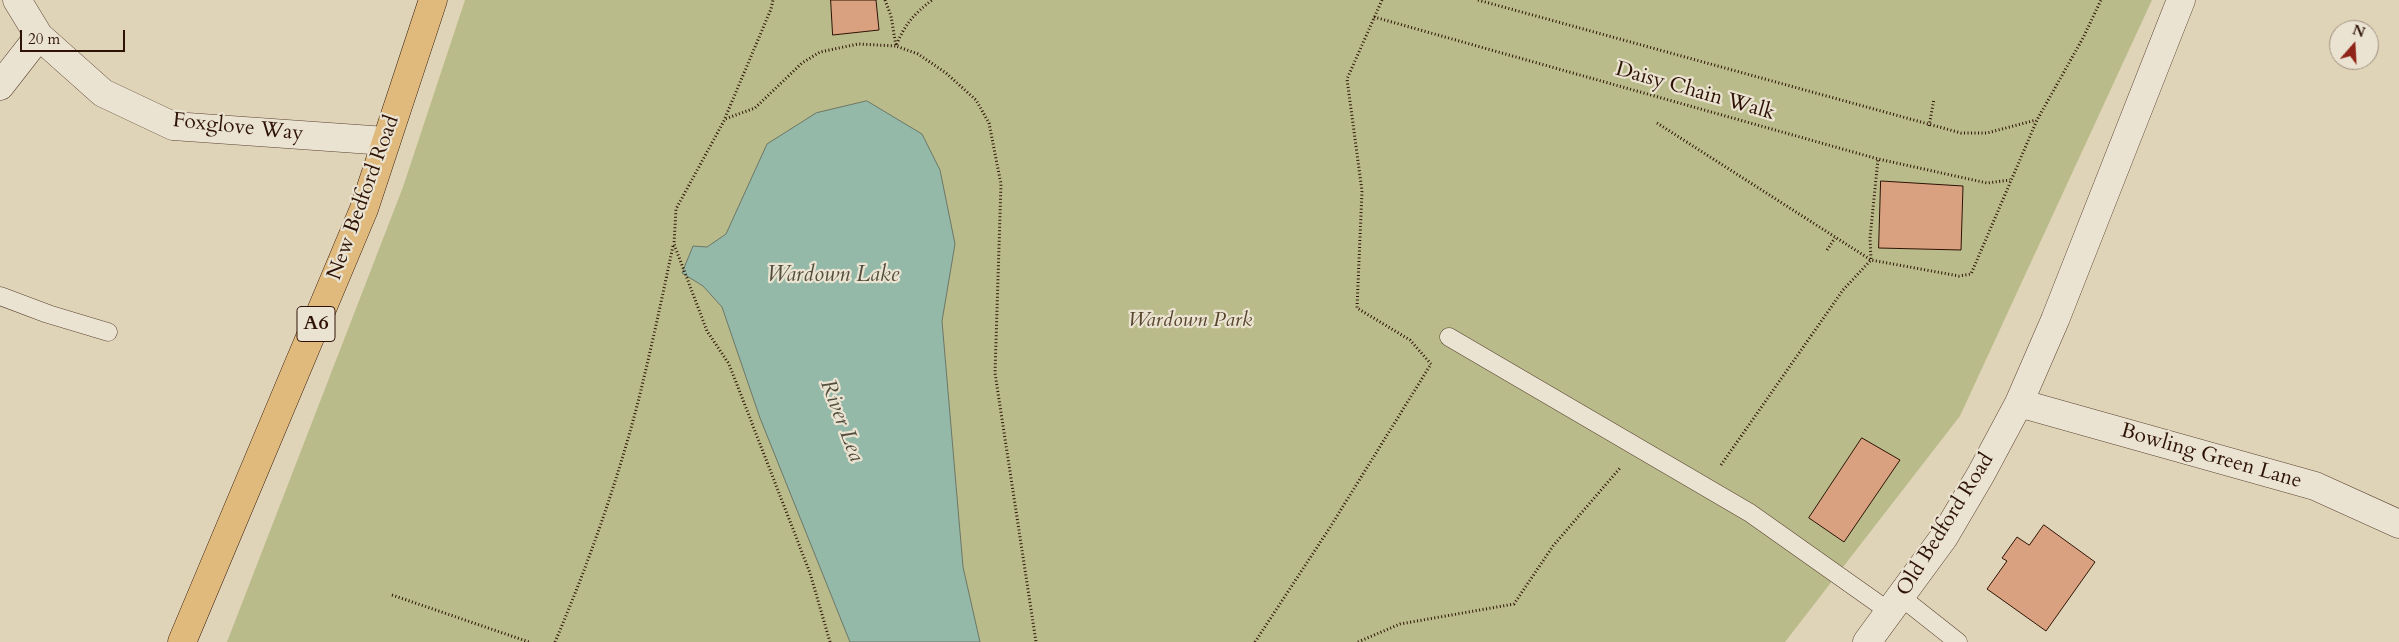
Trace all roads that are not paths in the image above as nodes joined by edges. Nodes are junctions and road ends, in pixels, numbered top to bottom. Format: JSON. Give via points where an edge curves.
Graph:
{"nodes":[{"id":1,"x":17,"y":0,"type":"edge"},
{"id":2,"x":433,"y":0,"type":"edge"},
{"id":3,"x":2181,"y":0,"type":"edge"},
{"id":4,"x":39,"y":36,"type":"junction"},
{"id":5,"x":0,"y":86,"type":"edge"},
{"id":6,"x":386,"y":141,"type":"junction"},
{"id":7,"x":0,"y":296,"type":"edge"},
{"id":8,"x":108,"y":332,"type":"dead end"},
{"id":9,"x":1449,"y":337,"type":"road end"},
{"id":10,"x":2018,"y":403,"type":"junction"},
{"id":11,"x":2399,"y":524,"type":"edge"},
{"id":12,"x":1896,"y":604,"type":"junction"},
{"id":13,"x":182,"y":642,"type":"edge"},
{"id":14,"x":1866,"y":642,"type":"edge"},
{"id":15,"x":1958,"y":642,"type":"edge"}],
"edges":[{"from":1,"to":4,"type":"street","name":"Foxglove Way"},
{"from":2,"to":6,"type":"highway","name":"New Bedford Road","number":"A6"},
{"from":3,"to":10,"type":"street","name":"Old Bedford Road","via":[[2058,311]]},
{"from":4,"to":5,"type":"street"},
{"from":4,"to":6,"type":"street","name":"Foxglove Way","via":[[103,93],[173,126]]},
{"from":6,"to":13,"type":"highway","name":"New Bedford Road","number":"A6","via":[[364,209]]},
{"from":7,"to":8,"type":"lane"},
{"from":9,"to":12,"type":"lane","via":[[1750,512]]},
{"from":10,"to":11,"type":"street","name":"Bowling Green Lane","via":[[2315,486]]},
{"from":10,"to":12,"type":"street","name":"Old Bedford Road","via":[[1944,537]]},
{"from":12,"to":14,"type":"street","name":"Old Bedford Road"},
{"from":12,"to":15,"type":"lane"}]}
